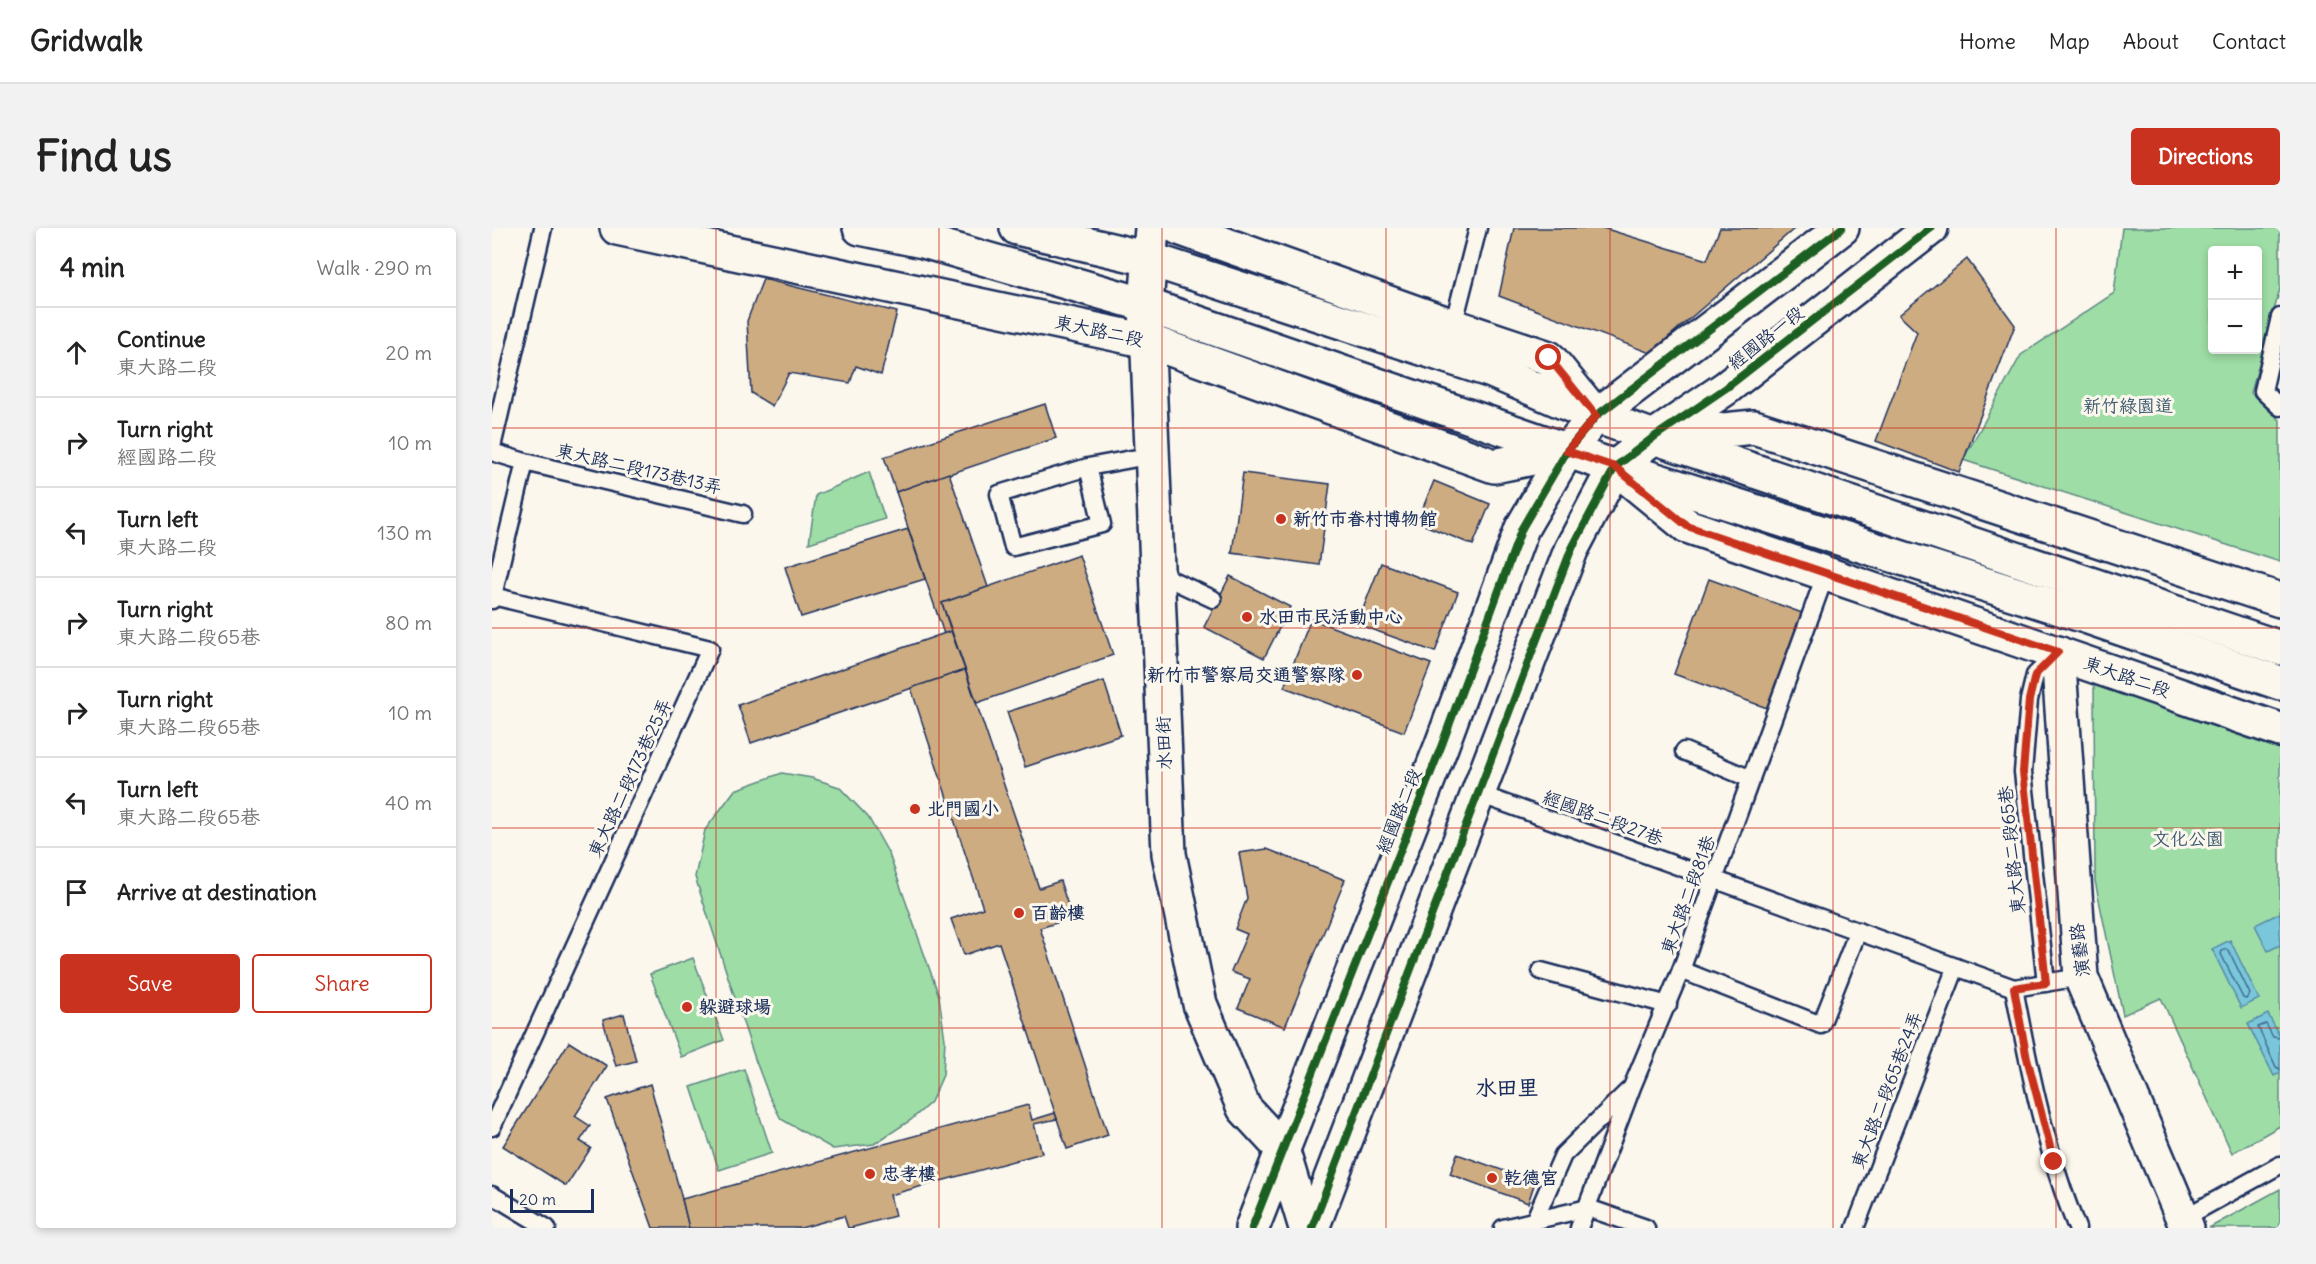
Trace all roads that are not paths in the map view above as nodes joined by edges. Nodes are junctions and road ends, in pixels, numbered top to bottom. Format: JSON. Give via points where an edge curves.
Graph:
{"nodes":[{"id":1,"x":543,"y":228,"type":"edge"},
{"id":2,"x":617,"y":228,"type":"edge"},
{"id":3,"x":860,"y":228,"type":"edge"},
{"id":4,"x":1017,"y":228,"type":"edge"},
{"id":5,"x":1179,"y":228,"type":"edge"},
{"id":6,"x":1478,"y":228,"type":"edge"},
{"id":7,"x":1842,"y":228,"type":"edge"},
{"id":8,"x":1931,"y":228,"type":"edge"},
{"id":9,"x":1817,"y":238,"type":"edge"},
{"id":10,"x":1150,"y":244,"type":"edge"},
{"id":11,"x":1146,"y":305,"type":"junction"},
{"id":12,"x":2280,"y":317,"type":"edge"},
{"id":13,"x":1453,"y":326,"type":"junction"},
{"id":14,"x":1148,"y":341,"type":"junction"},
{"id":15,"x":2280,"y":407,"type":"edge"},
{"id":16,"x":1596,"y":416,"type":"junction"},
{"id":17,"x":1654,"y":437,"type":"junction"},
{"id":18,"x":492,"y":447,"type":"edge"},
{"id":19,"x":1567,"y":451,"type":"junction"},
{"id":20,"x":492,"y":452,"type":"edge"},
{"id":21,"x":1153,"y":455,"type":"junction"},
{"id":22,"x":525,"y":462,"type":"junction"},
{"id":23,"x":1088,"y":467,"type":"junction"},
{"id":24,"x":1615,"y":467,"type":"junction"},
{"id":25,"x":743,"y":514,"type":"dead end"},
{"id":26,"x":1157,"y":573,"type":"junction"},
{"id":27,"x":1826,"y":573,"type":"junction"},
{"id":28,"x":492,"y":598,"type":"edge"},
{"id":29,"x":1213,"y":598,"type":"dead end"},
{"id":30,"x":2280,"y":600,"type":"edge"},
{"id":31,"x":2280,"y":648,"type":"edge"},
{"id":32,"x":2058,"y":652,"type":"junction"},
{"id":33,"x":2280,"y":683,"type":"edge"},
{"id":34,"x":2280,"y":730,"type":"edge"},
{"id":35,"x":1684,"y":752,"type":"dead end"},
{"id":36,"x":1751,"y":779,"type":"junction"},
{"id":37,"x":1479,"y":794,"type":"junction"},
{"id":38,"x":1714,"y":879,"type":"junction"},
{"id":39,"x":1858,"y":931,"type":"junction"},
{"id":40,"x":1956,"y":967,"type":"junction"},
{"id":41,"x":1681,"y":970,"type":"junction"},
{"id":42,"x":1542,"y":971,"type":"dead end"},
{"id":43,"x":2080,"y":976,"type":"junction"},
{"id":44,"x":2046,"y":983,"type":"junction"},
{"id":45,"x":2014,"y":988,"type":"junction"},
{"id":46,"x":1668,"y":1005,"type":"junction"},
{"id":47,"x":1632,"y":1087,"type":"junction"},
{"id":48,"x":492,"y":1127,"type":"edge"},
{"id":49,"x":1282,"y":1149,"type":"junction"},
{"id":50,"x":2280,"y":1165,"type":"edge"},
{"id":51,"x":492,"y":1195,"type":"edge"},
{"id":52,"x":1588,"y":1208,"type":"junction"},
{"id":53,"x":1535,"y":1219,"type":"junction"},
{"id":54,"x":2184,"y":1224,"type":"edge"},
{"id":55,"x":548,"y":1228,"type":"edge"},
{"id":56,"x":1252,"y":1228,"type":"edge"},
{"id":57,"x":1306,"y":1228,"type":"edge"},
{"id":58,"x":1312,"y":1228,"type":"edge"},
{"id":59,"x":1503,"y":1228,"type":"edge"},
{"id":60,"x":1579,"y":1228,"type":"edge"},
{"id":61,"x":1647,"y":1228,"type":"edge"},
{"id":62,"x":1855,"y":1228,"type":"edge"},
{"id":63,"x":2077,"y":1228,"type":"edge"}],
"edges":[{"from":1,"to":18,"type":"lane"},
{"from":2,"to":14,"type":"main road","name":"東大路二段"},
{"from":3,"to":11,"type":"main road","name":"東大路二段","via":[[923,241]]},
{"from":4,"to":10,"type":"main road"},
{"from":5,"to":13,"type":"main road"},
{"from":6,"to":13,"type":"lane"},
{"from":7,"to":9,"type":"main road"},
{"from":8,"to":17,"type":"main road","name":"經國路一段","via":[[1726,388]]},
{"from":9,"to":16,"type":"main road"},
{"from":10,"to":11,"type":"main road","name":"水田街"},
{"from":10,"to":16,"type":"main road","via":[[1492,371]]},
{"from":11,"to":14,"type":"main road","name":"水田街"},
{"from":11,"to":19,"type":"main road","name":"東大路二段"},
{"from":12,"to":15,"type":"lane","via":[[2263,392]]},
{"from":13,"to":16,"type":"main road","via":[[1549,358]]},
{"from":14,"to":19,"type":"main road","name":"東大路二段","via":[[1494,466]]},
{"from":14,"to":21,"type":"main road","name":"水田街"},
{"from":16,"to":17,"type":"main road"},
{"from":16,"to":19,"type":"main road","name":"經國路二段"},
{"from":17,"to":24,"type":"main road","name":"經國路一段"},
{"from":17,"to":30,"type":"main road","via":[[1754,427]]},
{"from":17,"to":31,"type":"main road"},
{"from":19,"to":24,"type":"main road","name":"東大路二段"},
{"from":19,"to":49,"type":"main road","name":"經國路二段","via":[[1522,528],[1441,747]]},
{"from":20,"to":22,"type":"lane","name":"東大路二段173巷13弄"},
{"from":21,"to":23,"type":"lane"},
{"from":21,"to":26,"type":"main road","name":"水田街"},
{"from":22,"to":25,"type":"lane","name":"東大路二段173巷13弄"},
{"from":22,"to":28,"type":"lane"},
{"from":23,"to":23,"type":"lane","via":[[999,494],[1013,547],[1102,524]]},
{"from":24,"to":27,"type":"main road","name":"東大路二段","via":[[1687,526]]},
{"from":24,"to":33,"type":"main road","name":"東大路二段","via":[[2088,617]]},
{"from":24,"to":37,"type":"main road","via":[[1571,550]]},
{"from":26,"to":29,"type":"lane"},
{"from":26,"to":49,"type":"main road","name":"水田街","via":[[1169,854],[1200,1004],[1244,1107]]},
{"from":27,"to":32,"type":"main road","name":"東大路二段"},
{"from":27,"to":36,"type":"lane","name":"東大路二段81巷"},
{"from":28,"to":48,"type":"lane","name":"東大路二段173巷25弄","via":[[710,649]]},
{"from":32,"to":34,"type":"main road","name":"東大路二段"},
{"from":32,"to":43,"type":"main road","name":"演藝路"},
{"from":32,"to":44,"type":"lane","name":"東大路二段65巷","via":[[2035,675],[2023,772]]},
{"from":35,"to":36,"type":"lane"},
{"from":36,"to":38,"type":"lane","name":"東大路二段81巷"},
{"from":37,"to":38,"type":"lane","name":"經國路二段27巷"},
{"from":37,"to":58,"type":"main road"},
{"from":38,"to":39,"type":"lane"},
{"from":38,"to":41,"type":"lane","name":"東大路二段81巷"},
{"from":39,"to":40,"type":"lane"},
{"from":39,"to":41,"type":"lane","via":[[1821,1025]]},
{"from":40,"to":45,"type":"lane"},
{"from":40,"to":62,"type":"lane","name":"東大路二段65巷24弄"},
{"from":41,"to":46,"type":"lane","name":"東大路二段81巷"},
{"from":42,"to":46,"type":"lane"},
{"from":43,"to":44,"type":"lane"},
{"from":43,"to":54,"type":"main road","name":"演藝路"},
{"from":44,"to":45,"type":"lane"},
{"from":45,"to":63,"type":"lane","via":[[2048,1140]]},
{"from":46,"to":47,"type":"lane","name":"東大路二段81巷"},
{"from":47,"to":52,"type":"lane","name":"東大路二段81巷"},
{"from":47,"to":53,"type":"lane","via":[[1563,1155]]},
{"from":49,"to":56,"type":"main road","name":"經國路二段"},
{"from":49,"to":57,"type":"main road","name":"水田街"},
{"from":50,"to":54,"type":"lane"},
{"from":51,"to":55,"type":"lane"},
{"from":52,"to":53,"type":"lane"},
{"from":52,"to":60,"type":"lane","name":"東大路二段81巷"},
{"from":52,"to":61,"type":"lane"},
{"from":53,"to":59,"type":"lane"}]}
